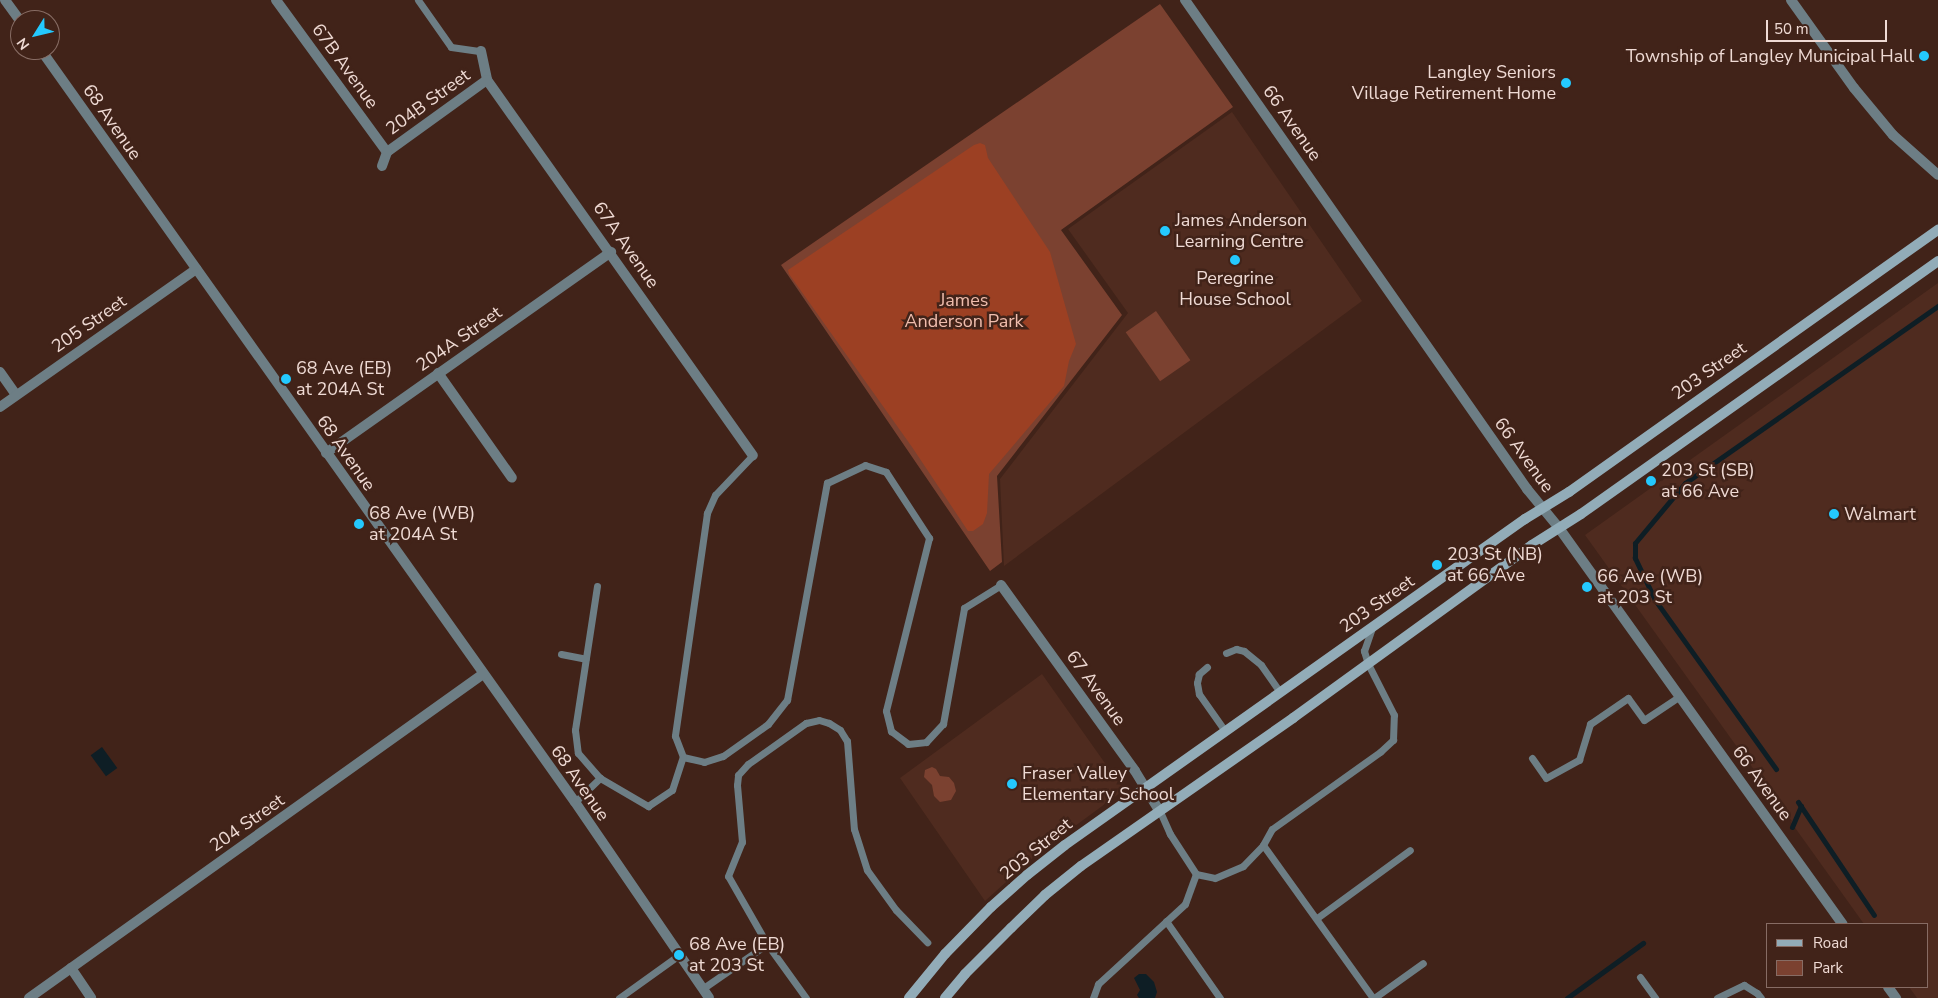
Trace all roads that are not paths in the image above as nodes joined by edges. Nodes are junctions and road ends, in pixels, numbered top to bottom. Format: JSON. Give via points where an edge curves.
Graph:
{"nodes":[{"id":1,"x":276,"y":0,"type":"edge"},
{"id":2,"x":418,"y":0,"type":"edge"},
{"id":3,"x":1185,"y":0,"type":"edge"},
{"id":4,"x":1791,"y":0,"type":"edge"},
{"id":5,"x":481,"y":51,"type":"joint"},
{"id":6,"x":47,"y":60,"type":"edge"},
{"id":7,"x":487,"y":80,"type":"junction"},
{"id":8,"x":387,"y":152,"type":"junction"},
{"id":9,"x":382,"y":166,"type":"dead end"},
{"id":10,"x":1938,"y":175,"type":"edge"},
{"id":11,"x":1938,"y":230,"type":"edge"},
{"id":12,"x":610,"y":252,"type":"junction"},
{"id":13,"x":1938,"y":260,"type":"edge"},
{"id":14,"x":196,"y":269,"type":"junction"},
{"id":15,"x":0,"y":372,"type":"edge"},
{"id":16,"x":438,"y":373,"type":"junction"},
{"id":17,"x":16,"y":395,"type":"junction"},
{"id":18,"x":0,"y":407,"type":"edge"},
{"id":19,"x":326,"y":453,"type":"junction"},
{"id":20,"x":752,"y":455,"type":"joint"},
{"id":21,"x":512,"y":478,"type":"dead end"},
{"id":22,"x":1543,"y":508,"type":"junction"},
{"id":23,"x":1559,"y":528,"type":"junction"},
{"id":24,"x":1001,"y":585,"type":"joint"},
{"id":25,"x":597,"y":586,"type":"dead end"},
{"id":26,"x":1372,"y":627,"type":"junction"},
{"id":27,"x":1226,"y":653,"type":"dead end"},
{"id":28,"x":561,"y":654,"type":"dead end"},
{"id":29,"x":586,"y":659,"type":"junction"},
{"id":30,"x":1368,"y":664,"type":"junction"},
{"id":31,"x":1207,"y":667,"type":"dead end"},
{"id":32,"x":484,"y":674,"type":"junction"},
{"id":33,"x":1280,"y":692,"type":"junction"},
{"id":34,"x":1680,"y":696,"type":"junction"},
{"id":35,"x":1225,"y":731,"type":"junction"},
{"id":36,"x":683,"y":757,"type":"junction"},
{"id":37,"x":1532,"y":758,"type":"dead end"},
{"id":38,"x":600,"y":778,"type":"junction"},
{"id":39,"x":1146,"y":787,"type":"junction"},
{"id":40,"x":575,"y":802,"type":"junction"},
{"id":41,"x":1160,"y":812,"type":"junction"},
{"id":42,"x":1263,"y":844,"type":"junction"},
{"id":43,"x":1410,"y":850,"type":"dead end"},
{"id":44,"x":1196,"y":874,"type":"junction"},
{"id":45,"x":1317,"y":918,"type":"junction"},
{"id":46,"x":1166,"y":921,"type":"junction"},
{"id":47,"x":1842,"y":923,"type":"edge"},
{"id":48,"x":927,"y":942,"type":"dead end"},
{"id":49,"x":767,"y":944,"type":"junction"},
{"id":50,"x":679,"y":955,"type":"junction"},
{"id":51,"x":1423,"y":963,"type":"dead end"},
{"id":52,"x":71,"y":968,"type":"junction"},
{"id":53,"x":1640,"y":977,"type":"dead end"},
{"id":54,"x":702,"y":988,"type":"junction"},
{"id":55,"x":29,"y":998,"type":"edge"},
{"id":56,"x":91,"y":998,"type":"edge"},
{"id":57,"x":619,"y":998,"type":"edge"},
{"id":58,"x":709,"y":998,"type":"edge"},
{"id":59,"x":806,"y":998,"type":"edge"},
{"id":60,"x":909,"y":998,"type":"edge"},
{"id":61,"x":945,"y":998,"type":"edge"},
{"id":62,"x":1093,"y":998,"type":"edge"},
{"id":63,"x":1220,"y":998,"type":"edge"},
{"id":64,"x":1373,"y":998,"type":"edge"},
{"id":65,"x":1655,"y":998,"type":"edge"},
{"id":66,"x":1717,"y":998,"type":"edge"},
{"id":67,"x":1761,"y":998,"type":"edge"}],
"edges":[{"from":1,"to":8,"type":"street","name":"67B Avenue"},
{"from":2,"to":5,"type":"lane","via":[[451,47]]},
{"from":3,"to":22,"type":"street","name":"66 Avenue","via":[[1526,489]]},
{"from":4,"to":10,"type":"street","via":[[1854,88],[1893,135]]},
{"from":5,"to":7,"type":"street","name":"67A Avenue"},
{"from":6,"to":14,"type":"street","name":"68 Avenue"},
{"from":7,"to":8,"type":"street","name":"204B Street"},
{"from":7,"to":12,"type":"street","name":"67A Avenue"},
{"from":8,"to":9,"type":"street"},
{"from":11,"to":22,"type":"main road","name":"203 Street"},
{"from":12,"to":16,"type":"street","name":"204A Street"},
{"from":12,"to":20,"type":"street","name":"67A Avenue"},
{"from":13,"to":23,"type":"main road"},
{"from":14,"to":17,"type":"street","name":"205 Street"},
{"from":14,"to":19,"type":"street","name":"68 Avenue"},
{"from":15,"to":17,"type":"street"},
{"from":16,"to":19,"type":"street","name":"204A Street"},
{"from":16,"to":21,"type":"street"},
{"from":17,"to":18,"type":"street","name":"205 Street"},
{"from":19,"to":32,"type":"street","name":"68 Avenue"},
{"from":20,"to":36,"type":"lane","via":[[715,495],[707,513],[675,736]]},
{"from":22,"to":23,"type":"street","name":"66 Avenue"},
{"from":22,"to":26,"type":"main road","name":"203 Street"},
{"from":23,"to":30,"type":"main road"},
{"from":23,"to":34,"type":"street","name":"66 Avenue"},
{"from":24,"to":36,"type":"lane","via":[[964,608],[943,724],[926,742],[908,744],[890,731],[886,711],[929,538],[886,472],[865,465],[827,483],[787,700],[768,724],[723,756],[704,762]]},
{"from":24,"to":39,"type":"street","name":"67 Avenue"},
{"from":25,"to":29,"type":"lane"},
{"from":26,"to":30,"type":"lane","via":[[1364,651]]},
{"from":26,"to":33,"type":"main road","name":"203 Street"},
{"from":27,"to":33,"type":"lane","via":[[1236,648],[1244,651],[1261,665]]},
{"from":28,"to":29,"type":"lane"},
{"from":29,"to":38,"type":"lane","via":[[574,730],[578,753]]},
{"from":30,"to":41,"type":"main road"},
{"from":30,"to":42,"type":"lane","via":[[1394,715],[1393,740],[1272,829]]},
{"from":31,"to":35,"type":"lane","via":[[1199,674],[1199,694]]},
{"from":32,"to":40,"type":"street","name":"68 Avenue"},
{"from":32,"to":52,"type":"street","name":"204 Street"},
{"from":33,"to":35,"type":"main road","name":"203 Street"},
{"from":34,"to":37,"type":"lane","via":[[1644,720],[1628,698],[1590,724],[1579,760],[1546,778]]},
{"from":34,"to":47,"type":"street","name":"66 Avenue"},
{"from":35,"to":39,"type":"main road","name":"203 Street"},
{"from":36,"to":38,"type":"lane","via":[[672,790],[648,806]]},
{"from":38,"to":40,"type":"lane"},
{"from":39,"to":41,"type":"street","name":"67 Avenue"},
{"from":39,"to":60,"type":"main road","name":"203 Street","via":[[1027,875],[945,954]]},
{"from":40,"to":50,"type":"street","name":"68 Avenue"},
{"from":41,"to":44,"type":"lane"},
{"from":41,"to":61,"type":"main road","via":[[1045,895]]},
{"from":42,"to":44,"type":"lane","via":[[1243,866],[1215,878]]},
{"from":42,"to":45,"type":"lane"},
{"from":43,"to":45,"type":"lane"},
{"from":44,"to":46,"type":"lane","via":[[1185,904]]},
{"from":45,"to":64,"type":"lane"},
{"from":46,"to":62,"type":"lane","via":[[1098,984]]},
{"from":46,"to":63,"type":"lane"},
{"from":48,"to":49,"type":"lane","via":[[896,910],[868,870],[854,829],[847,741],[840,730],[819,720],[806,723],[748,764],[738,775],[742,842],[728,876]]},
{"from":49,"to":54,"type":"lane"},
{"from":49,"to":59,"type":"lane"},
{"from":50,"to":54,"type":"street","name":"68 Avenue"},
{"from":50,"to":57,"type":"lane"},
{"from":51,"to":64,"type":"lane"},
{"from":52,"to":55,"type":"street","name":"204 Street"},
{"from":52,"to":56,"type":"street"},
{"from":53,"to":65,"type":"lane"},
{"from":54,"to":58,"type":"street","name":"68 Avenue"},
{"from":66,"to":67,"type":"lane","via":[[1744,985]]}]}
